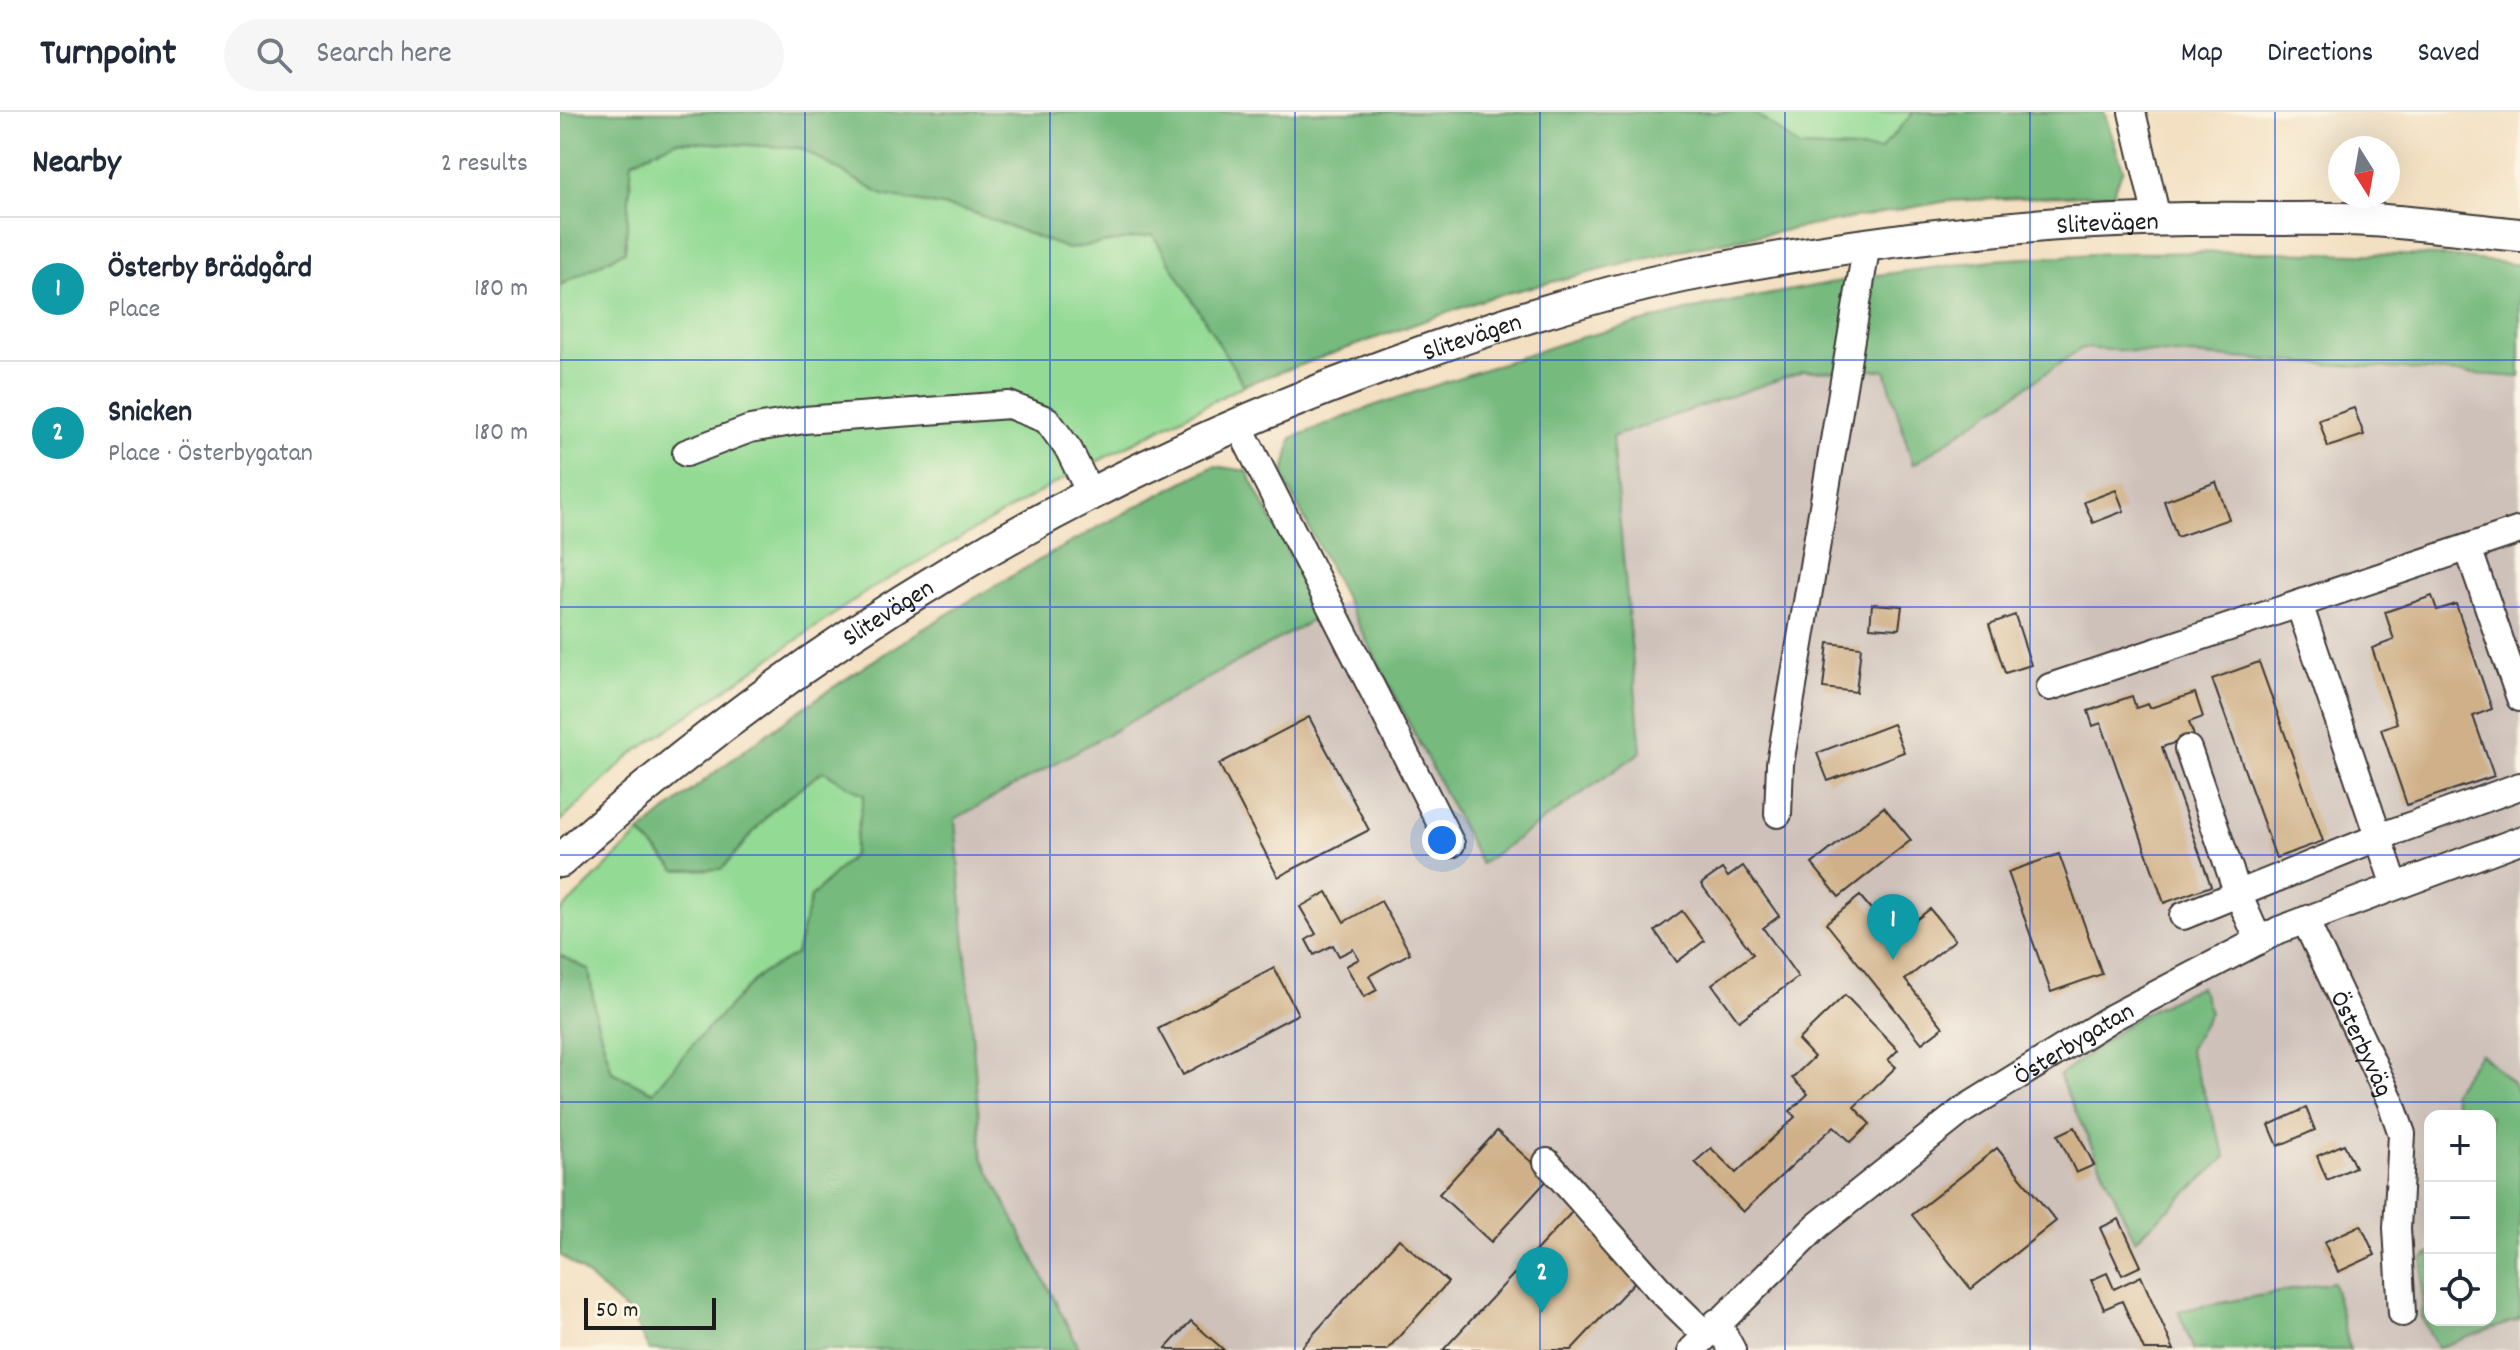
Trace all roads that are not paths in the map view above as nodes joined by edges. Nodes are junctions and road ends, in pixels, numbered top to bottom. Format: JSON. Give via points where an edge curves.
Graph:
{"nodes":[{"id":1,"x":2132,"y":112,"type":"edge"},
{"id":2,"x":2157,"y":218,"type":"junction"},
{"id":3,"x":2520,"y":235,"type":"edge"},
{"id":4,"x":1867,"y":243,"type":"junction"},
{"id":5,"x":1238,"y":424,"type":"junction"},
{"id":6,"x":686,"y":453,"type":"dead end"},
{"id":7,"x":1090,"y":493,"type":"junction"},
{"id":8,"x":2520,"y":530,"type":"edge"},
{"id":9,"x":2468,"y":548,"type":"junction"},
{"id":10,"x":2299,"y":604,"type":"junction"},
{"id":11,"x":2050,"y":687,"type":"dead end"},
{"id":12,"x":2520,"y":698,"type":"edge"},
{"id":13,"x":2188,"y":749,"type":"dead end"},
{"id":14,"x":2520,"y":786,"type":"edge"},
{"id":15,"x":1778,"y":814,"type":"dead end"},
{"id":16,"x":2379,"y":837,"type":"junction"},
{"id":17,"x":2520,"y":840,"type":"edge"},
{"id":18,"x":1451,"y":844,"type":"dead end"},
{"id":19,"x":560,"y":861,"type":"edge"},
{"id":20,"x":2395,"y":886,"type":"junction"},
{"id":21,"x":2238,"y":894,"type":"junction"},
{"id":22,"x":2183,"y":916,"type":"dead end"},
{"id":23,"x":2305,"y":920,"type":"junction"},
{"id":24,"x":2259,"y":941,"type":"junction"},
{"id":25,"x":1547,"y":1162,"type":"dead end"},
{"id":26,"x":2402,"y":1313,"type":"dead end"},
{"id":27,"x":1705,"y":1336,"type":"edge"},
{"id":28,"x":1732,"y":1350,"type":"edge"}],
"edges":[{"from":1,"to":2,"type":"street"},
{"from":2,"to":3,"type":"main road","name":"Slitevägen","via":[[2370,220]]},
{"from":2,"to":4,"type":"main road","name":"Slitevägen"},
{"from":4,"to":5,"type":"main road","name":"Slitevägen","via":[[1679,277],[1572,304],[1457,340]]},
{"from":4,"to":15,"type":"street","via":[[1780,764]]},
{"from":5,"to":7,"type":"main road","name":"Slitevägen"},
{"from":5,"to":18,"type":"street"},
{"from":6,"to":7,"type":"street","via":[[750,429],[804,420],[1009,405],[1047,420]]},
{"from":7,"to":19,"type":"main road","name":"Slitevägen","via":[[916,592],[783,680],[685,753]]},
{"from":8,"to":9,"type":"street"},
{"from":9,"to":10,"type":"street"},
{"from":9,"to":12,"type":"street"},
{"from":10,"to":11,"type":"street"},
{"from":10,"to":16,"type":"street"},
{"from":13,"to":21,"type":"street"},
{"from":14,"to":16,"type":"street"},
{"from":16,"to":20,"type":"street"},
{"from":16,"to":21,"type":"street"},
{"from":17,"to":20,"type":"street","name":"Österbygatan"},
{"from":20,"to":23,"type":"street","name":"Österbygatan"},
{"from":21,"to":22,"type":"street"},
{"from":21,"to":24,"type":"street"},
{"from":23,"to":24,"type":"street","name":"Österbygatan"},
{"from":23,"to":26,"type":"street","name":"Österbyväg","via":[[2402,1134],[2397,1228]]},
{"from":24,"to":27,"type":"street","name":"Österbygatan","via":[[2113,1017],[1963,1110],[1817,1226]]},
{"from":25,"to":27,"type":"street"},
{"from":27,"to":28,"type":"street"}]}
